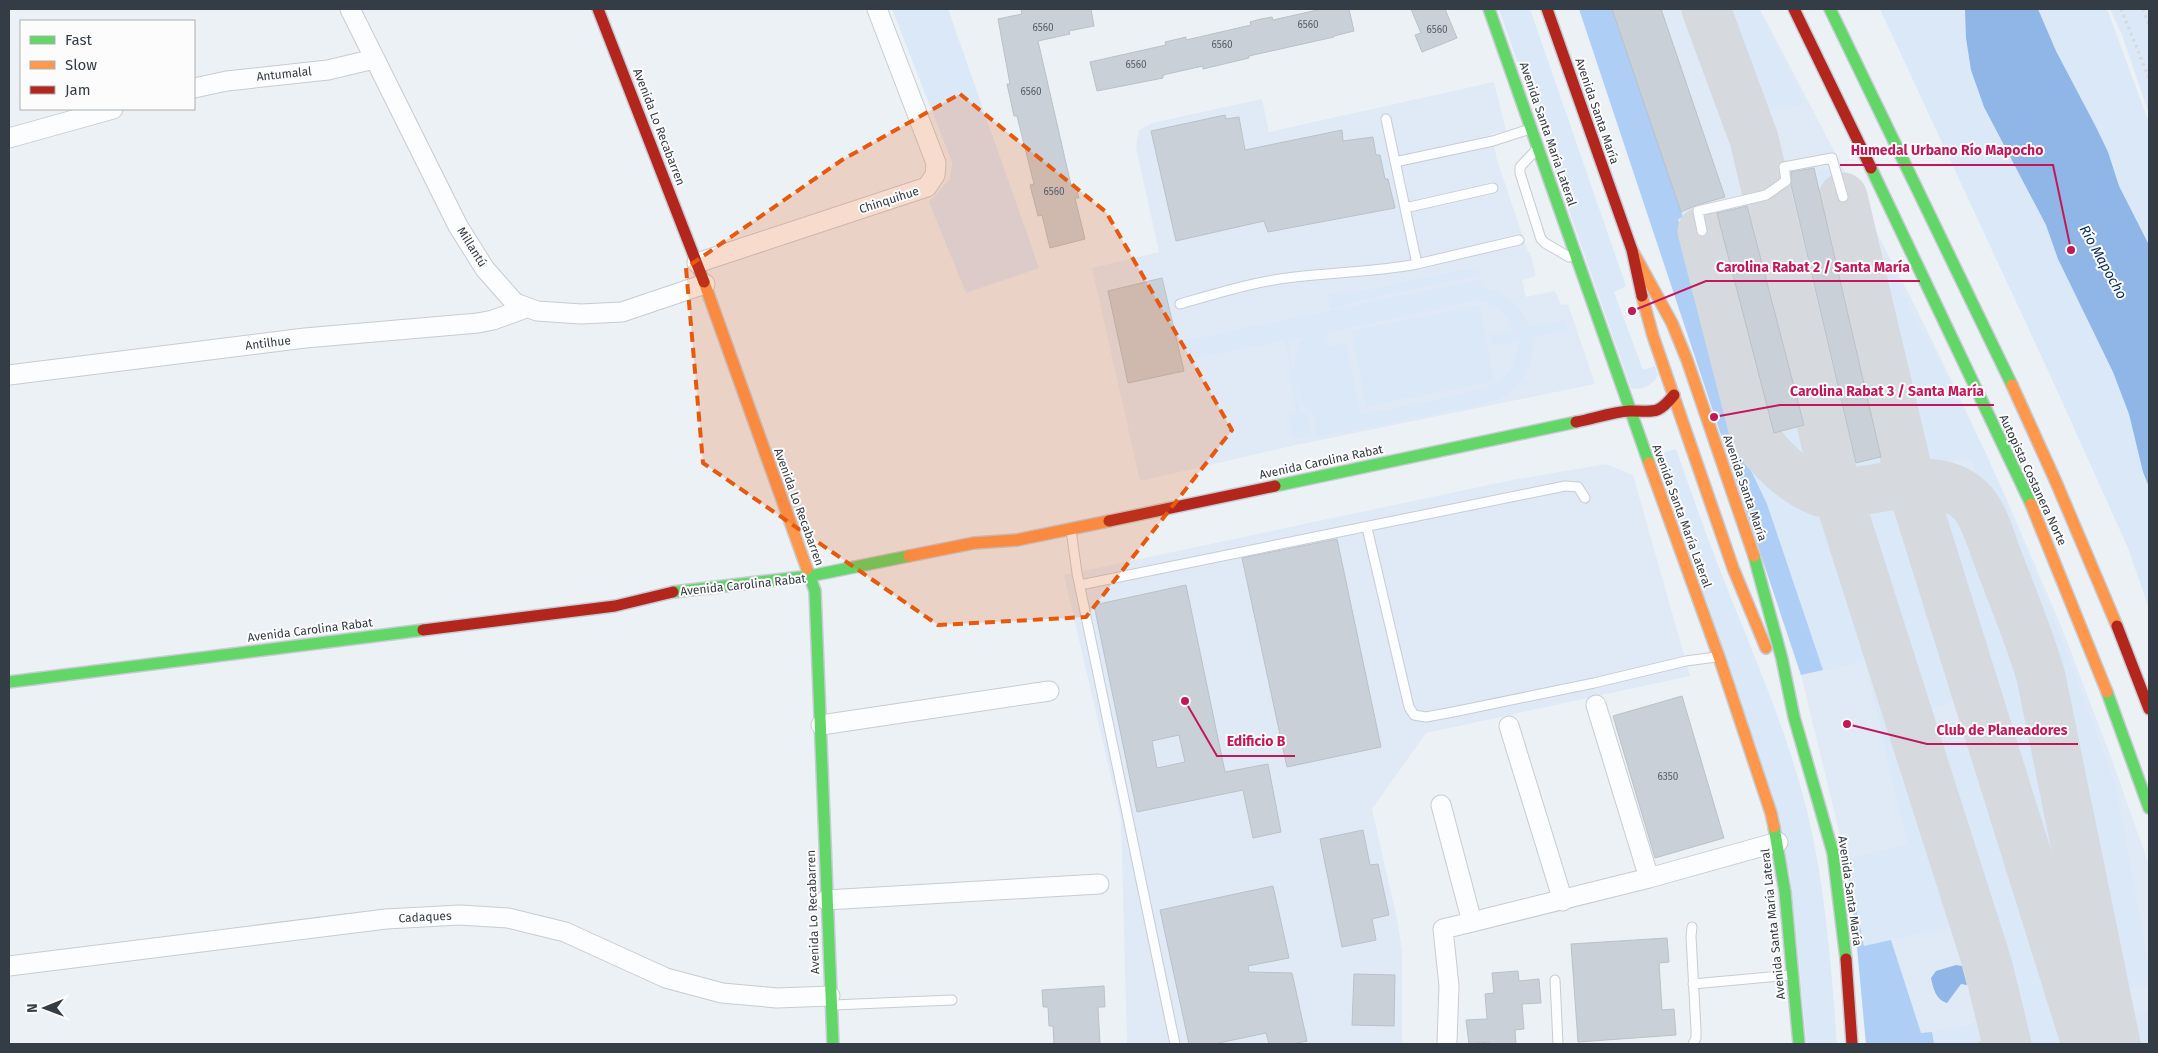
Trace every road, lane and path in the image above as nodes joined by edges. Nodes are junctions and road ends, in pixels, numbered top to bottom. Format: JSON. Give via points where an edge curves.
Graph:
{"nodes":[{"id":1,"x":350,"y":9,"type":"edge"},
{"id":2,"x":598,"y":9,"type":"edge"},
{"id":3,"x":877,"y":9,"type":"edge"},
{"id":4,"x":1489,"y":9,"type":"edge"},
{"id":5,"x":1547,"y":9,"type":"edge"},
{"id":6,"x":1794,"y":9,"type":"edge"},
{"id":7,"x":1830,"y":9,"type":"edge"},
{"id":8,"x":2121,"y":9,"type":"edge"},
{"id":9,"x":2143,"y":9,"type":"edge"},
{"id":10,"x":2149,"y":25,"type":"edge"},
{"id":11,"x":374,"y":59,"type":"junction"},
{"id":12,"x":2149,"y":78,"type":"edge"},
{"id":13,"x":195,"y":88,"type":"edge"},
{"id":14,"x":109,"y":110,"type":"edge"},
{"id":15,"x":1386,"y":119,"type":"dead end"},
{"id":16,"x":1533,"y":128,"type":"junction"},
{"id":17,"x":9,"y":138,"type":"edge"},
{"id":18,"x":1538,"y":148,"type":"junction"},
{"id":19,"x":1395,"y":162,"type":"junction"},
{"id":20,"x":1493,"y":188,"type":"dead end"},
{"id":21,"x":1843,"y":197,"type":"dead end"},
{"id":22,"x":1405,"y":208,"type":"junction"},
{"id":23,"x":1702,"y":231,"type":"dead end"},
{"id":24,"x":1519,"y":240,"type":"dead end"},
{"id":25,"x":1632,"y":250,"type":"junction"},
{"id":26,"x":1577,"y":261,"type":"junction"},
{"id":27,"x":697,"y":263,"type":"junction"},
{"id":28,"x":1417,"y":264,"type":"junction"},
{"id":29,"x":705,"y":284,"type":"junction"},
{"id":30,"x":1180,"y":304,"type":"dead end"},
{"id":31,"x":526,"y":308,"type":"junction"},
{"id":32,"x":9,"y":375,"type":"edge"},
{"id":33,"x":1696,"y":387,"type":"junction"},
{"id":34,"x":1661,"y":392,"type":"dead end"},
{"id":35,"x":1674,"y":394,"type":"junction"},
{"id":36,"x":1640,"y":399,"type":"dead end"},
{"id":37,"x":1630,"y":411,"type":"junction"},
{"id":38,"x":1585,"y":498,"type":"dead end"},
{"id":39,"x":1070,"y":528,"type":"junction"},
{"id":40,"x":1367,"y":528,"type":"junction"},
{"id":41,"x":1017,"y":540,"type":"junction"},
{"id":42,"x":975,"y":556,"type":"dead end"},
{"id":43,"x":810,"y":576,"type":"junction"},
{"id":44,"x":1080,"y":585,"type":"junction"},
{"id":45,"x":615,"y":606,"type":"junction"},
{"id":46,"x":656,"y":608,"type":"dead end"},
{"id":47,"x":1719,"y":657,"type":"junction"},
{"id":48,"x":9,"y":682,"type":"edge"},
{"id":49,"x":1049,"y":691,"type":"dead end"},
{"id":50,"x":1596,"y":705,"type":"dead end"},
{"id":51,"x":2149,"y":708,"type":"edge"},
{"id":52,"x":1794,"y":716,"type":"junction"},
{"id":53,"x":821,"y":725,"type":"junction"},
{"id":54,"x":1509,"y":726,"type":"dead end"},
{"id":55,"x":1441,"y":805,"type":"dead end"},
{"id":56,"x":2149,"y":808,"type":"edge"},
{"id":57,"x":1778,"y":842,"type":"junction"},
{"id":58,"x":1649,"y":878,"type":"junction"},
{"id":59,"x":1099,"y":884,"type":"dead end"},
{"id":60,"x":826,"y":900,"type":"junction"},
{"id":61,"x":1563,"y":901,"type":"junction"},
{"id":62,"x":1472,"y":922,"type":"junction"},
{"id":63,"x":1692,"y":927,"type":"dead end"},
{"id":64,"x":9,"y":966,"type":"edge"},
{"id":65,"x":1792,"y":975,"type":"junction"},
{"id":66,"x":1555,"y":980,"type":"dead end"},
{"id":67,"x":1694,"y":984,"type":"junction"},
{"id":68,"x":831,"y":1000,"type":"junction"},
{"id":69,"x":952,"y":1000,"type":"dead end"},
{"id":70,"x":1446,"y":1042,"type":"dead end"},
{"id":71,"x":833,"y":1044,"type":"edge"},
{"id":72,"x":1175,"y":1044,"type":"edge"},
{"id":73,"x":1558,"y":1044,"type":"edge"},
{"id":74,"x":1693,"y":1044,"type":"edge"},
{"id":75,"x":1798,"y":1044,"type":"edge"},
{"id":76,"x":1852,"y":1044,"type":"edge"}],
"edges":[{"from":1,"to":11,"type":"street","name":"Millantú"},
{"from":2,"to":27,"type":"main road","name":"Avenida Lo Recabarren"},
{"from":3,"to":27,"type":"street","name":"Chinquihue","via":[[936,163],[935,175],[927,187]]},
{"from":4,"to":16,"type":"main road","name":"Avenida Santa María Lateral"},
{"from":5,"to":25,"type":"main road","name":"Avenida Santa María"},
{"from":6,"to":56,"type":"main road","name":"Autopista Costanera Norte","via":[[2040,524],[2118,720]]},
{"from":7,"to":51,"type":"main road","name":"Autopista Costanera Norte","via":[[2036,437],[2086,550]]},
{"from":8,"to":12,"type":"path"},
{"from":9,"to":10,"type":"path"},
{"from":11,"to":13,"type":"street","name":"Antumalal","via":[[328,70],[232,80]]},
{"from":11,"to":31,"type":"street","name":"Millantú","via":[[466,239],[498,284],[515,303]]},
{"from":14,"to":17,"type":"street"},
{"from":15,"to":19,"type":"lane"},
{"from":16,"to":18,"type":"main road","name":"Avenida Santa María Lateral"},
{"from":16,"to":19,"type":"lane","via":[[1493,141]]},
{"from":18,"to":26,"type":"main road","name":"Avenida Santa María Lateral"},
{"from":18,"to":26,"type":"lane","via":[[1520,166],[1520,172],[1542,239]]},
{"from":19,"to":22,"type":"lane"},
{"from":20,"to":22,"type":"lane"},
{"from":21,"to":23,"type":"lane","via":[[1832,158],[1784,167],[1786,181],[1766,195],[1698,210]]},
{"from":22,"to":28,"type":"lane"},
{"from":24,"to":28,"type":"lane"},
{"from":25,"to":33,"type":"main road","name":"Avenida Santa María","via":[[1672,323]]},
{"from":25,"to":35,"type":"main road","name":"Avenida Santa María","via":[[1645,311]]},
{"from":26,"to":37,"type":"main road","name":"Avenida Santa María Lateral"},
{"from":27,"to":29,"type":"main road","name":"Avenida Lo Recabarren"},
{"from":28,"to":30,"type":"lane","via":[[1382,271],[1295,277],[1249,285]]},
{"from":29,"to":31,"type":"street","name":"Millantú","via":[[622,312],[580,314]]},
{"from":29,"to":43,"type":"main road","name":"Avenida Lo Recabarren"},
{"from":31,"to":32,"type":"street","name":"Antilhue","via":[[478,323],[305,338]]},
{"from":33,"to":35,"type":"main road","name":"Avenida Carolina Rabat"},
{"from":33,"to":52,"type":"main road","name":"Avenida Santa María","via":[[1758,569]]},
{"from":34,"to":35,"type":"main road","name":"Avenida Carolina Rabat"},
{"from":35,"to":37,"type":"main road","name":"Avenida Carolina Rabat","via":[[1665,406],[1644,414]]},
{"from":35,"to":52,"type":"main road","name":"Avenida Santa María","via":[[1732,568]]},
{"from":36,"to":37,"type":"main road"},
{"from":37,"to":39,"type":"main road","name":"Avenida Carolina Rabat"},
{"from":37,"to":47,"type":"main road","name":"Avenida Santa María Lateral"},
{"from":38,"to":40,"type":"lane","via":[[1578,487],[1564,486]]},
{"from":39,"to":41,"type":"main road","name":"Avenida Carolina Rabat"},
{"from":39,"to":44,"type":"lane"},
{"from":40,"to":44,"type":"lane"},
{"from":40,"to":47,"type":"lane","via":[[1409,707],[1414,715],[1426,717],[1453,712],[1686,661]]},
{"from":41,"to":42,"type":"main road","name":"Avenida Carolina Rabat"},
{"from":41,"to":43,"type":"main road","name":"Avenida Carolina Rabat","via":[[974,543]]},
{"from":43,"to":45,"type":"main road","name":"Avenida Carolina Rabat","via":[[674,592]]},
{"from":43,"to":53,"type":"main road","name":"Avenida Lo Recabarren","via":[[815,591]]},
{"from":44,"to":72,"type":"lane"},
{"from":45,"to":46,"type":"main road","name":"Avenida Carolina Rabat"},
{"from":45,"to":48,"type":"main road","name":"Avenida Carolina Rabat"},
{"from":47,"to":57,"type":"main road","name":"Avenida Santa María Lateral"},
{"from":49,"to":53,"type":"street"},
{"from":50,"to":58,"type":"street"},
{"from":52,"to":76,"type":"main road","name":"Avenida Santa María","via":[[1833,853]]},
{"from":53,"to":60,"type":"main road","name":"Avenida Lo Recabarren"},
{"from":54,"to":61,"type":"street"},
{"from":55,"to":62,"type":"street"},
{"from":57,"to":58,"type":"street"},
{"from":57,"to":65,"type":"main road","name":"Avenida Santa María Lateral"},
{"from":58,"to":61,"type":"street"},
{"from":59,"to":60,"type":"street"},
{"from":60,"to":68,"type":"main road","name":"Avenida Lo Recabarren"},
{"from":61,"to":62,"type":"street"},
{"from":62,"to":70,"type":"street","via":[[1443,929],[1449,986]]},
{"from":63,"to":67,"type":"lane"},
{"from":64,"to":68,"type":"street","name":"Cadaques","via":[[386,919],[460,915],[517,920],[565,932],[666,978],[722,993]]},
{"from":65,"to":67,"type":"lane"},
{"from":65,"to":75,"type":"main road","name":"Avenida Santa María Lateral"},
{"from":66,"to":73,"type":"lane"},
{"from":67,"to":74,"type":"lane","via":[[1696,1038]]},
{"from":68,"to":69,"type":"lane"},
{"from":68,"to":71,"type":"main road","name":"Avenida Lo Recabarren"}]}
